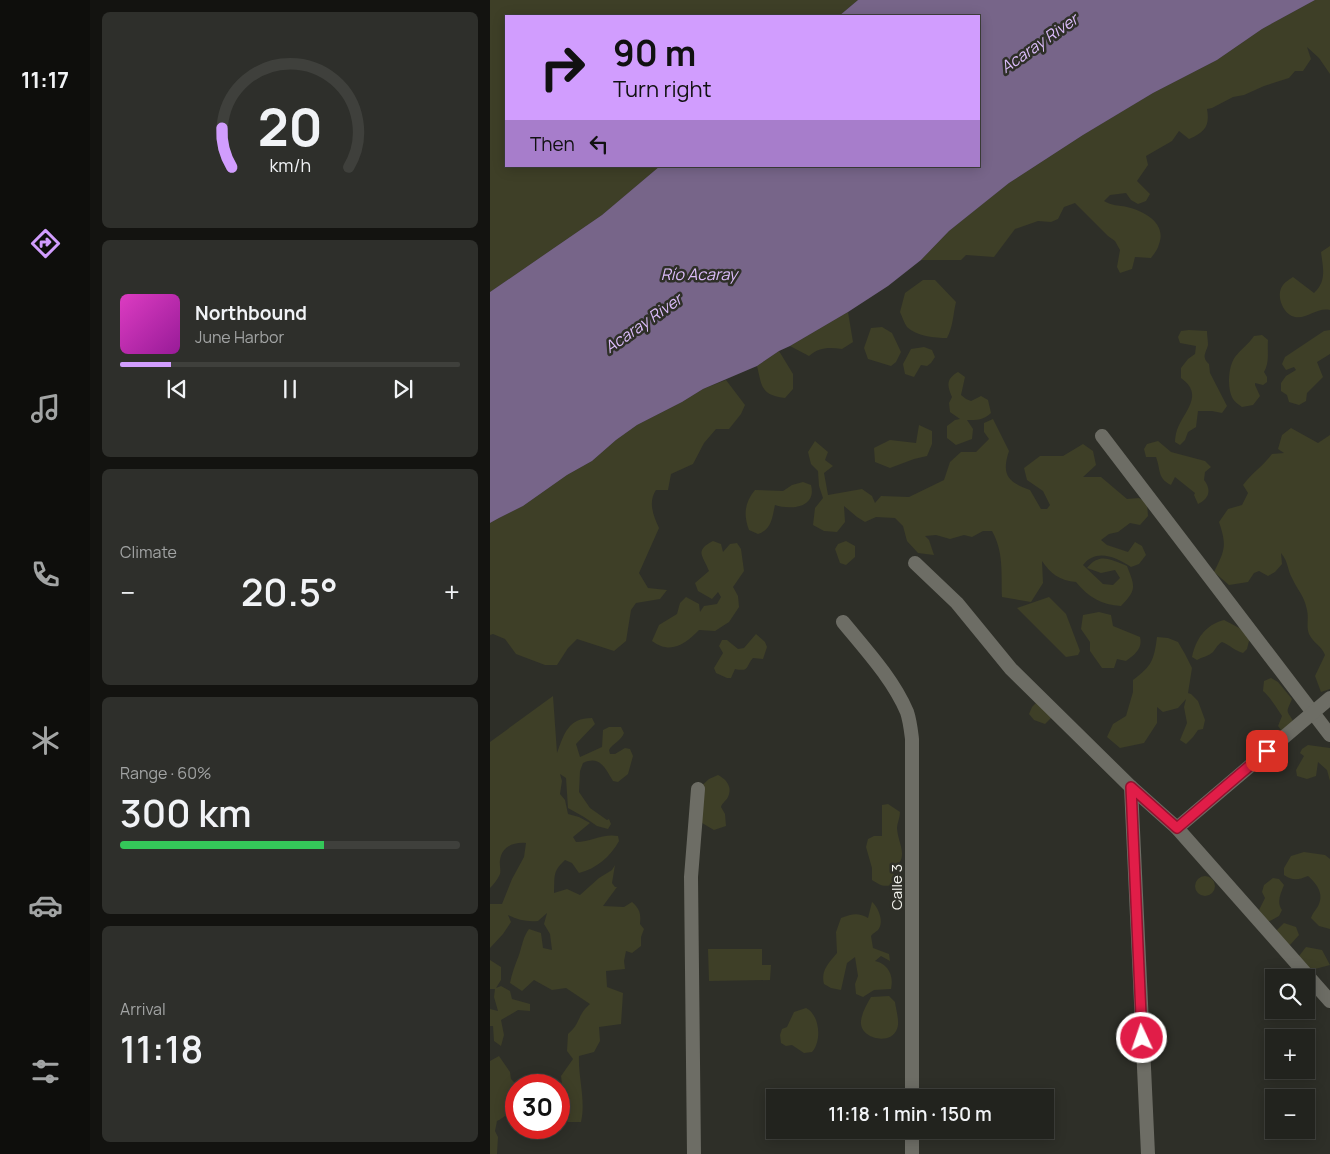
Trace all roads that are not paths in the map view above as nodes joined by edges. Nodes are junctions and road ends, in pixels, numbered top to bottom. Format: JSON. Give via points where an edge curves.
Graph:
{"nodes":[{"id":1,"x":1102,"y":436,"type":"dead end"},
{"id":2,"x":915,"y":563,"type":"dead end"},
{"id":3,"x":843,"y":622,"type":"dead end"},
{"id":4,"x":1330,"y":698,"type":"edge"},
{"id":5,"x":1312,"y":712,"type":"junction"},
{"id":6,"x":1330,"y":735,"type":"edge"},
{"id":7,"x":1131,"y":787,"type":"junction"},
{"id":8,"x":698,"y":789,"type":"dead end"},
{"id":9,"x":1177,"y":828,"type":"junction"},
{"id":10,"x":1330,"y":1001,"type":"edge"},
{"id":11,"x":912,"y":1089,"type":"edge"},
{"id":12,"x":912,"y":1139,"type":"edge"},
{"id":13,"x":694,"y":1154,"type":"edge"},
{"id":14,"x":912,"y":1154,"type":"edge"},
{"id":15,"x":1148,"y":1154,"type":"edge"}],
"edges":[{"from":1,"to":5,"type":"street"},
{"from":2,"to":7,"type":"street","via":[[957,603],[1011,669]]},
{"from":3,"to":11,"type":"street","name":"Calle 3","via":[[899,696],[908,714],[912,740]]},
{"from":4,"to":5,"type":"street"},
{"from":5,"to":6,"type":"street"},
{"from":5,"to":9,"type":"street"},
{"from":7,"to":9,"type":"street"},
{"from":7,"to":15,"type":"street"},
{"from":8,"to":13,"type":"street","via":[[692,877]]},
{"from":9,"to":10,"type":"street"},
{"from":12,"to":14,"type":"street"}]}
